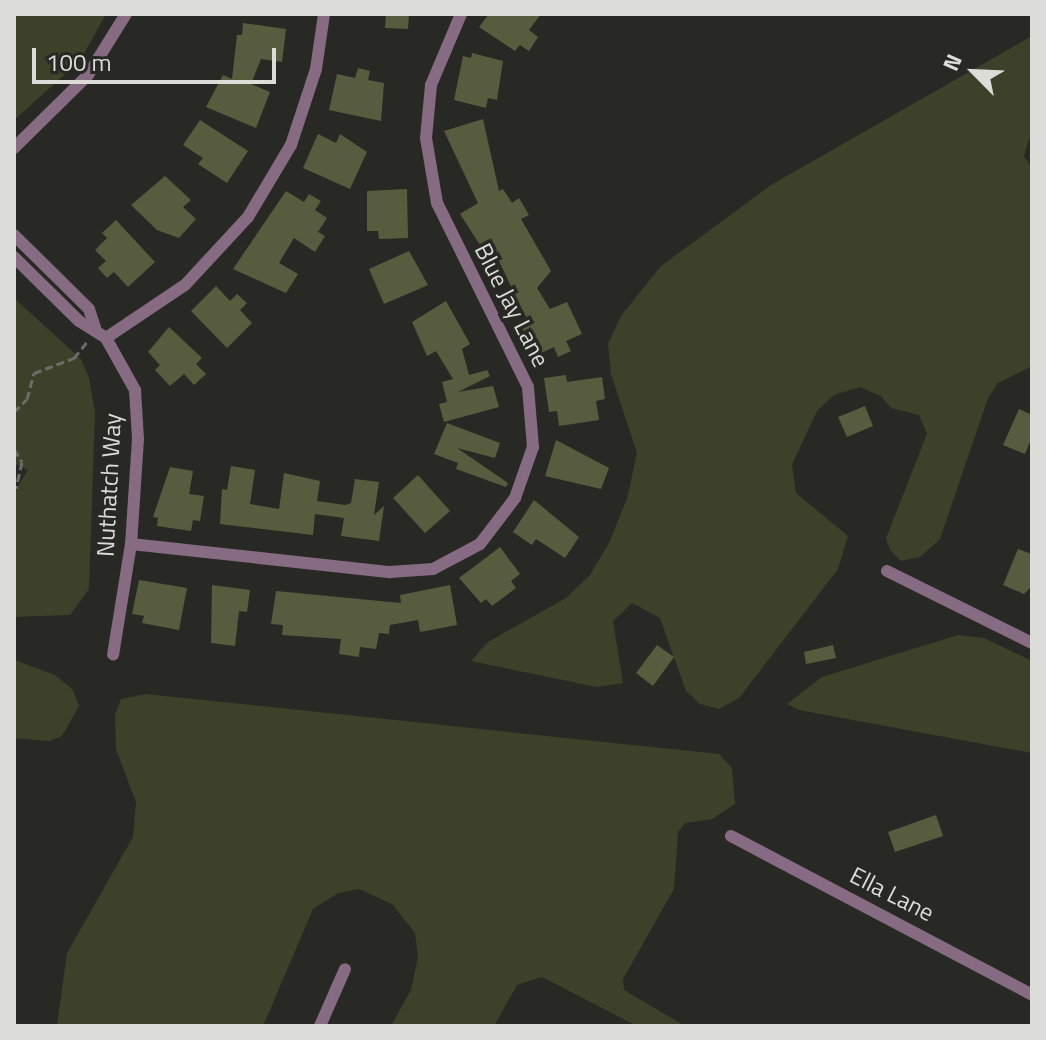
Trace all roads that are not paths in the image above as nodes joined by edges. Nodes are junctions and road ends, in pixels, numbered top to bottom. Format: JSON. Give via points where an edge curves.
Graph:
{"nodes":[{"id":1,"x":126,"y":14,"type":"edge"},
{"id":2,"x":324,"y":14,"type":"edge"},
{"id":3,"x":461,"y":14,"type":"edge"},
{"id":4,"x":14,"y":148,"type":"edge"},
{"id":5,"x":14,"y":235,"type":"edge"},
{"id":6,"x":14,"y":257,"type":"edge"},
{"id":7,"x":95,"y":328,"type":"junction"},
{"id":8,"x":106,"y":338,"type":"junction"},
{"id":9,"x":131,"y":544,"type":"junction"},
{"id":10,"x":887,"y":571,"type":"dead end"},
{"id":11,"x":1032,"y":643,"type":"edge"},
{"id":12,"x":113,"y":655,"type":"dead end"},
{"id":13,"x":731,"y":836,"type":"dead end"},
{"id":14,"x":345,"y":969,"type":"dead end"},
{"id":15,"x":1032,"y":995,"type":"edge"},
{"id":16,"x":320,"y":1026,"type":"edge"}],
"edges":[{"from":1,"to":4,"type":"street","via":[[88,75]]},
{"from":2,"to":8,"type":"street","via":[[316,69],[291,145],[248,217],[185,285]]},
{"from":3,"to":9,"type":"street","name":"Blue Jay Lane","via":[[431,85],[426,138],[437,203],[528,387],[533,447],[515,498],[480,544],[433,569],[390,572]]},
{"from":5,"to":7,"type":"street","name":"Nuthatch Way","via":[[89,309]]},
{"from":6,"to":7,"type":"street","name":"Nuthatch Way","via":[[79,321]]},
{"from":7,"to":8,"type":"street","name":"Nuthatch Way"},
{"from":8,"to":9,"type":"street","name":"Nuthatch Way","via":[[135,390],[138,439]]},
{"from":9,"to":12,"type":"street","name":"Nuthatch Way"},
{"from":10,"to":11,"type":"street"},
{"from":13,"to":15,"type":"street","name":"Ella Lane"},
{"from":14,"to":16,"type":"street"}]}
